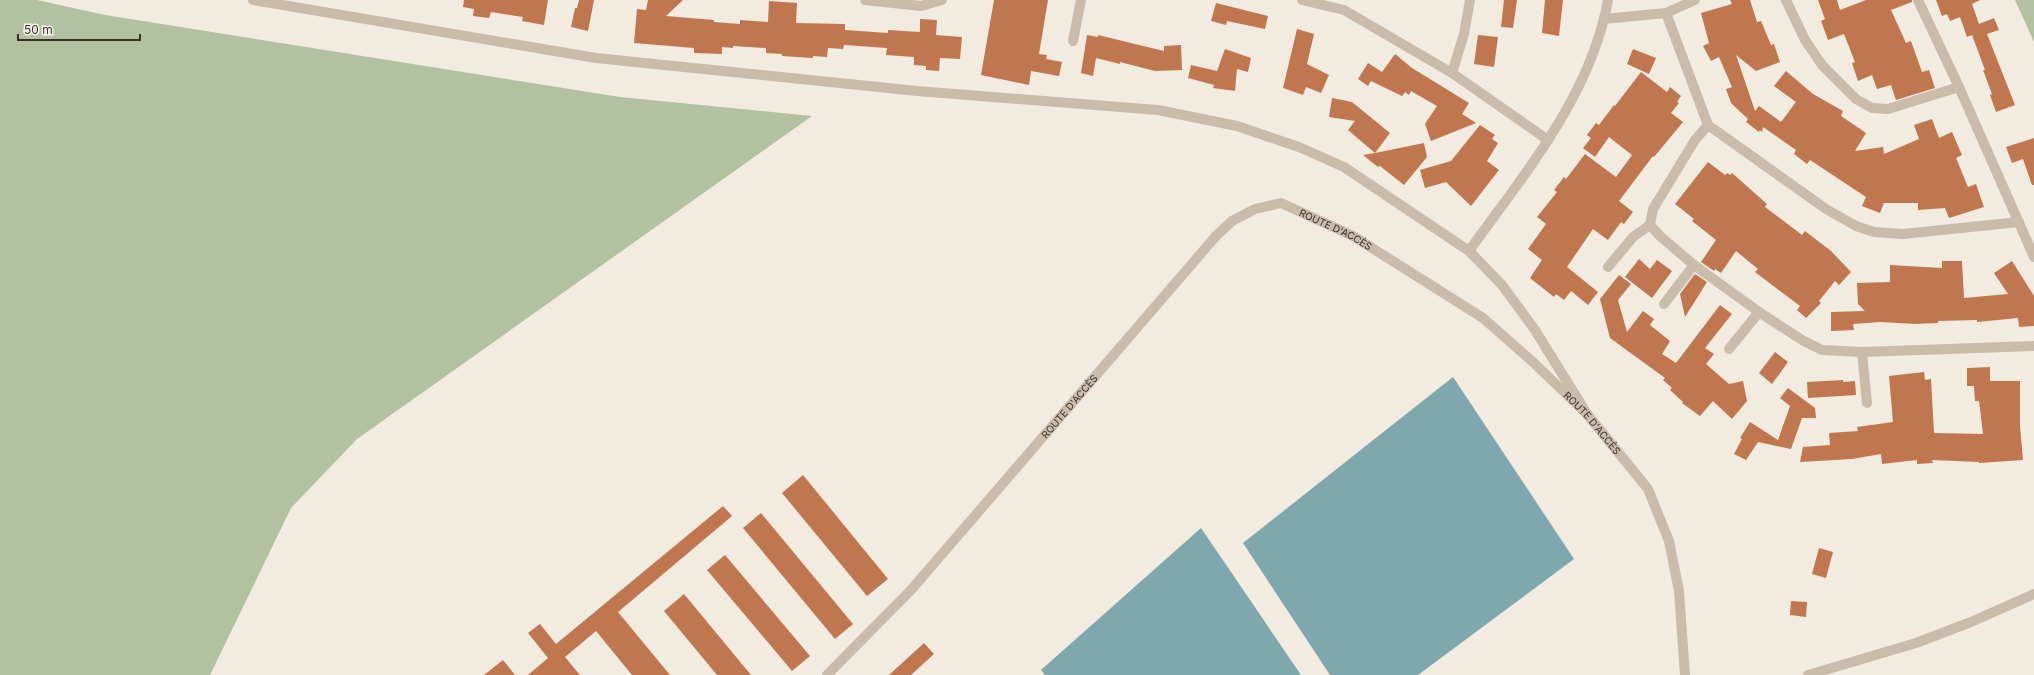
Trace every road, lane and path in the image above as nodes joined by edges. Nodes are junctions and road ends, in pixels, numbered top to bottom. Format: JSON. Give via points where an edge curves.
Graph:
{"nodes":[{"id":1,"x":253,"y":0,"type":"edge"},
{"id":2,"x":865,"y":0,"type":"edge"},
{"id":3,"x":942,"y":0,"type":"edge"},
{"id":4,"x":1081,"y":0,"type":"edge"},
{"id":5,"x":1302,"y":0,"type":"edge"},
{"id":6,"x":1470,"y":0,"type":"edge"},
{"id":7,"x":1608,"y":0,"type":"edge"},
{"id":8,"x":1695,"y":0,"type":"edge"},
{"id":9,"x":1786,"y":0,"type":"edge"},
{"id":10,"x":1918,"y":0,"type":"edge"},
{"id":11,"x":1345,"y":5,"type":"edge"},
{"id":12,"x":1666,"y":13,"type":"junction"},
{"id":13,"x":1604,"y":19,"type":"junction"},
{"id":14,"x":1073,"y":41,"type":"dead end"},
{"id":15,"x":1452,"y":73,"type":"junction"},
{"id":16,"x":1959,"y":87,"type":"junction"},
{"id":17,"x":1708,"y":125,"type":"junction"},
{"id":18,"x":1548,"y":140,"type":"junction"},
{"id":19,"x":2019,"y":222,"type":"junction"},
{"id":20,"x":1650,"y":225,"type":"junction"},
{"id":21,"x":1469,"y":251,"type":"junction"},
{"id":22,"x":2034,"y":257,"type":"edge"},
{"id":23,"x":1694,"y":265,"type":"junction"},
{"id":24,"x":1608,"y":267,"type":"dead end"},
{"id":25,"x":1664,"y":304,"type":"dead end"},
{"id":26,"x":1760,"y":312,"type":"junction"},
{"id":27,"x":2034,"y":346,"type":"edge"},
{"id":28,"x":1729,"y":349,"type":"dead end"},
{"id":29,"x":1862,"y":352,"type":"junction"},
{"id":30,"x":1867,"y":403,"type":"dead end"},
{"id":31,"x":1587,"y":414,"type":"junction"},
{"id":32,"x":2034,"y":594,"type":"edge"},
{"id":33,"x":827,"y":675,"type":"edge"},
{"id":34,"x":1685,"y":675,"type":"edge"},
{"id":35,"x":1808,"y":675,"type":"edge"}],
"edges":[{"from":1,"to":21,"type":"street","via":[[596,58],[918,91],[1158,110],[1180,114],[1236,126],[1299,147],[1344,167]]},
{"from":2,"to":3,"type":"street","via":[[921,6]]},
{"from":4,"to":14,"type":"street"},
{"from":5,"to":11,"type":"street"},
{"from":6,"to":15,"type":"street","via":[[1464,34]]},
{"from":7,"to":13,"type":"street"},
{"from":8,"to":12,"type":"street"},
{"from":9,"to":16,"type":"street","via":[[1805,40],[1822,66],[1856,99],[1872,108],[1888,109]]},
{"from":10,"to":16,"type":"street"},
{"from":11,"to":15,"type":"street"},
{"from":12,"to":13,"type":"street"},
{"from":12,"to":17,"type":"street"},
{"from":13,"to":18,"type":"street","via":[[1587,71]]},
{"from":15,"to":18,"type":"street"},
{"from":16,"to":19,"type":"street"},
{"from":17,"to":19,"type":"street","via":[[1826,209],[1856,226],[1874,232],[1903,234]]},
{"from":17,"to":20,"type":"street","via":[[1695,140],[1653,209]]},
{"from":18,"to":21,"type":"street"},
{"from":19,"to":22,"type":"street"},
{"from":20,"to":23,"type":"street","via":[[1661,238]]},
{"from":20,"to":24,"type":"street","via":[[1633,237]]},
{"from":21,"to":31,"type":"street","via":[[1502,285],[1535,330]]},
{"from":23,"to":25,"type":"street"},
{"from":23,"to":26,"type":"street"},
{"from":26,"to":28,"type":"street"},
{"from":26,"to":29,"type":"street","via":[[1822,350]]},
{"from":27,"to":29,"type":"street"},
{"from":29,"to":30,"type":"street"},
{"from":31,"to":33,"type":"street","name":"ROUTE D'ACCÈS","via":[[1483,318],[1353,236],[1281,203],[1255,209],[1232,221],[1216,236],[911,590]]},
{"from":31,"to":34,"type":"street","name":"ROUTE D'ACCÈS","via":[[1648,488],[1669,540],[1679,591]]},
{"from":32,"to":35,"type":"street","via":[[1916,643]]}]}
